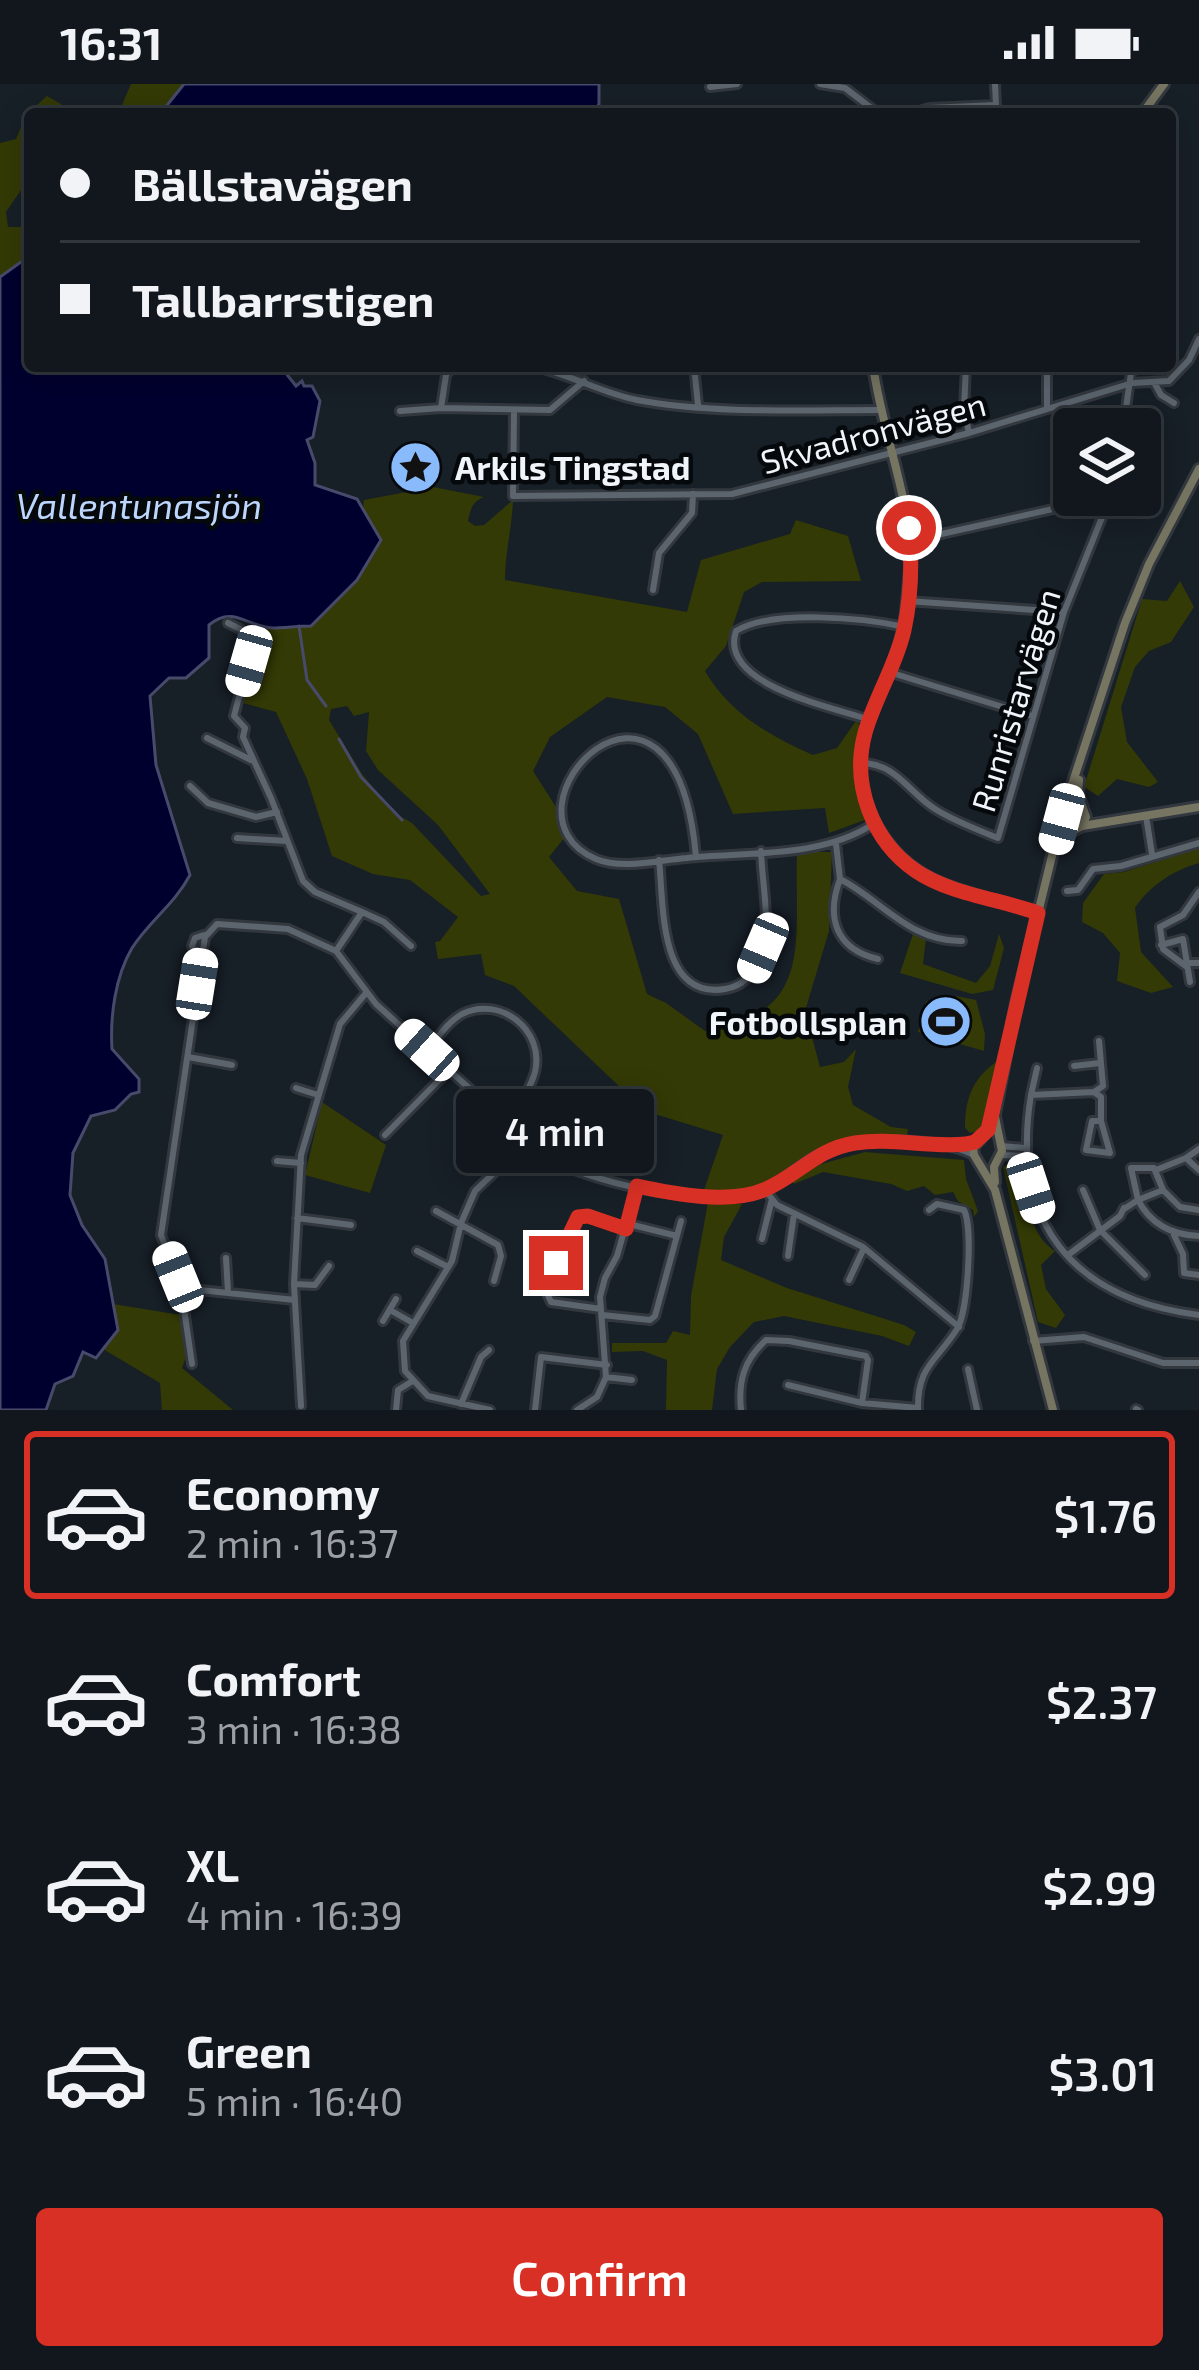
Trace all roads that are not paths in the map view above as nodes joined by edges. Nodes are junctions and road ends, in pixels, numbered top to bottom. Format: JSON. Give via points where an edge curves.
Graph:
{"nodes":[{"id":1,"x":736,"y":84,"type":"edge"},
{"id":2,"x":820,"y":84,"type":"edge"},
{"id":3,"x":710,"y":87,"type":"dead end"},
{"id":4,"x":871,"y":108,"type":"edge"},
{"id":5,"x":1199,"y":340,"type":"edge"},
{"id":6,"x":448,"y":372,"type":"edge"},
{"id":7,"x":552,"y":372,"type":"edge"},
{"id":8,"x":695,"y":372,"type":"edge"},
{"id":9,"x":874,"y":372,"type":"edge"},
{"id":10,"x":966,"y":372,"type":"edge"},
{"id":11,"x":1046,"y":372,"type":"edge"},
{"id":12,"x":1132,"y":372,"type":"edge"},
{"id":13,"x":584,"y":381,"type":"junction"},
{"id":14,"x":1132,"y":383,"type":"junction"},
{"id":15,"x":1155,"y":384,"type":"junction"},
{"id":16,"x":1174,"y":403,"type":"dead end"},
{"id":17,"x":698,"y":405,"type":"junction"},
{"id":18,"x":441,"y":408,"type":"junction"},
{"id":19,"x":1127,"y":408,"type":"edge"},
{"id":20,"x":1047,"y":409,"type":"junction"},
{"id":21,"x":879,"y":410,"type":"junction"},
{"id":22,"x":400,"y":411,"type":"dead end"},
{"id":23,"x":514,"y":411,"type":"junction"},
{"id":24,"x":969,"y":434,"type":"junction"},
{"id":25,"x":891,"y":454,"type":"junction"},
{"id":26,"x":1199,"y":469,"type":"edge"},
{"id":27,"x":693,"y":494,"type":"junction"},
{"id":28,"x":1053,"y":508,"type":"edge"},
{"id":29,"x":1103,"y":516,"type":"edge"},
{"id":30,"x":910,"y":541,"type":"junction"},
{"id":31,"x":653,"y":590,"type":"dead end"},
{"id":32,"x":907,"y":601,"type":"junction"},
{"id":33,"x":1064,"y":612,"type":"junction"},
{"id":34,"x":228,"y":623,"type":"dead end"},
{"id":35,"x":905,"y":627,"type":"junction"},
{"id":36,"x":892,"y":673,"type":"junction"},
{"id":37,"x":1034,"y":716,"type":"junction"},
{"id":38,"x":869,"y":720,"type":"junction"},
{"id":39,"x":207,"y":738,"type":"dead end"},
{"id":40,"x":254,"y":761,"type":"junction"},
{"id":41,"x":862,"y":763,"type":"junction"},
{"id":42,"x":1079,"y":773,"type":"junction"},
{"id":43,"x":190,"y":786,"type":"dead end"},
{"id":44,"x":1199,"y":807,"type":"edge"},
{"id":45,"x":1084,"y":811,"type":"junction"},
{"id":46,"x":277,"y":812,"type":"junction"},
{"id":47,"x":1064,"y":814,"type":"junction"},
{"id":48,"x":1146,"y":815,"type":"junction"},
{"id":49,"x":1114,"y":818,"type":"junction"},
{"id":50,"x":873,"y":824,"type":"junction"},
{"id":51,"x":1078,"y":828,"type":"junction"},
{"id":52,"x":237,"y":838,"type":"dead end"},
{"id":53,"x":287,"y":841,"type":"junction"},
{"id":54,"x":1199,"y":843,"type":"edge"},
{"id":55,"x":836,"y":844,"type":"junction"},
{"id":56,"x":761,"y":850,"type":"junction"},
{"id":57,"x":1054,"y":852,"type":"junction"},
{"id":58,"x":1152,"y":854,"type":"junction"},
{"id":59,"x":696,"y":857,"type":"junction"},
{"id":60,"x":659,"y":860,"type":"junction"},
{"id":61,"x":840,"y":879,"type":"junction"},
{"id":62,"x":1067,"y":892,"type":"dead end"},
{"id":63,"x":1199,"y":892,"type":"edge"},
{"id":64,"x":362,"y":913,"type":"junction"},
{"id":65,"x":1038,"y":913,"type":"junction"},
{"id":66,"x":962,"y":940,"type":"dead end"},
{"id":67,"x":1161,"y":945,"type":"junction"},
{"id":68,"x":411,"y":946,"type":"dead end"},
{"id":69,"x":336,"y":951,"type":"junction"},
{"id":70,"x":878,"y":959,"type":"dead end"},
{"id":71,"x":1199,"y":963,"type":"edge"},
{"id":72,"x":1187,"y":965,"type":"junction"},
{"id":73,"x":1190,"y":982,"type":"dead end"},
{"id":74,"x":366,"y":993,"type":"junction"},
{"id":75,"x":1099,"y":1041,"type":"dead end"},
{"id":76,"x":427,"y":1050,"type":"junction"},
{"id":77,"x":187,"y":1057,"type":"junction"},
{"id":78,"x":1100,"y":1063,"type":"junction"},
{"id":79,"x":232,"y":1065,"type":"dead end"},
{"id":80,"x":1074,"y":1066,"type":"dead end"},
{"id":81,"x":1037,"y":1068,"type":"dead end"},
{"id":82,"x":449,"y":1070,"type":"junction"},
{"id":83,"x":296,"y":1088,"type":"dead end"},
{"id":84,"x":1094,"y":1092,"type":"junction"},
{"id":85,"x":318,"y":1095,"type":"junction"},
{"id":86,"x":1031,"y":1095,"type":"junction"},
{"id":87,"x":994,"y":1114,"type":"junction"},
{"id":88,"x":1101,"y":1121,"type":"junction"},
{"id":89,"x":508,"y":1124,"type":"junction"},
{"id":90,"x":385,"y":1135,"type":"dead end"},
{"id":91,"x":979,"y":1140,"type":"junction"},
{"id":92,"x":527,"y":1141,"type":"junction"},
{"id":93,"x":946,"y":1146,"type":"junction"},
{"id":94,"x":1199,"y":1149,"type":"edge"},
{"id":95,"x":1086,"y":1150,"type":"junction"},
{"id":96,"x":999,"y":1151,"type":"junction"},
{"id":97,"x":1025,"y":1152,"type":"junction"},
{"id":98,"x":1186,"y":1158,"type":"junction"},
{"id":99,"x":978,"y":1159,"type":"junction"},
{"id":100,"x":1083,"y":1160,"type":"dead end"},
{"id":101,"x":277,"y":1161,"type":"dead end"},
{"id":102,"x":301,"y":1163,"type":"junction"},
{"id":103,"x":1156,"y":1170,"type":"junction"},
{"id":104,"x":1199,"y":1170,"type":"edge"},
{"id":105,"x":637,"y":1186,"type":"junction"},
{"id":106,"x":764,"y":1190,"type":"junction"},
{"id":107,"x":995,"y":1190,"type":"junction"},
{"id":108,"x":1083,"y":1190,"type":"dead end"},
{"id":109,"x":1163,"y":1190,"type":"junction"},
{"id":110,"x":772,"y":1199,"type":"junction"},
{"id":111,"x":1138,"y":1200,"type":"junction"},
{"id":112,"x":928,"y":1210,"type":"dead end"},
{"id":113,"x":1199,"y":1210,"type":"edge"},
{"id":114,"x":436,"y":1211,"type":"dead end"},
{"id":115,"x":794,"y":1214,"type":"junction"},
{"id":116,"x":297,"y":1218,"type":"junction"},
{"id":117,"x":681,"y":1221,"type":"dead end"},
{"id":118,"x":460,"y":1223,"type":"junction"},
{"id":119,"x":351,"y":1225,"type":"dead end"},
{"id":120,"x":627,"y":1226,"type":"junction"},
{"id":121,"x":1100,"y":1230,"type":"junction"},
{"id":122,"x":1174,"y":1235,"type":"junction"},
{"id":123,"x":677,"y":1236,"type":"junction"},
{"id":124,"x":1199,"y":1236,"type":"edge"},
{"id":125,"x":762,"y":1239,"type":"dead end"},
{"id":126,"x":864,"y":1249,"type":"junction"},
{"id":127,"x":417,"y":1251,"type":"dead end"},
{"id":128,"x":788,"y":1256,"type":"dead end"},
{"id":129,"x":1068,"y":1256,"type":"junction"},
{"id":130,"x":226,"y":1258,"type":"dead end"},
{"id":131,"x":329,"y":1266,"type":"dead end"},
{"id":132,"x":448,"y":1267,"type":"junction"},
{"id":133,"x":1144,"y":1275,"type":"dead end"},
{"id":134,"x":1199,"y":1275,"type":"edge"},
{"id":135,"x":849,"y":1280,"type":"dead end"},
{"id":136,"x":494,"y":1281,"type":"dead end"},
{"id":137,"x":295,"y":1284,"type":"junction"},
{"id":138,"x":182,"y":1288,"type":"junction"},
{"id":139,"x":228,"y":1292,"type":"junction"},
{"id":140,"x":396,"y":1299,"type":"dead end"},
{"id":141,"x":295,"y":1300,"type":"junction"},
{"id":142,"x":389,"y":1310,"type":"junction"},
{"id":143,"x":602,"y":1312,"type":"junction"},
{"id":144,"x":1199,"y":1316,"type":"edge"},
{"id":145,"x":383,"y":1322,"type":"dead end"},
{"id":146,"x":414,"y":1324,"type":"junction"},
{"id":147,"x":959,"y":1327,"type":"junction"},
{"id":148,"x":1033,"y":1341,"type":"junction"},
{"id":149,"x":490,"y":1350,"type":"dead end"},
{"id":150,"x":1199,"y":1363,"type":"edge"},
{"id":151,"x":192,"y":1364,"type":"dead end"},
{"id":152,"x":607,"y":1365,"type":"junction"},
{"id":153,"x":968,"y":1369,"type":"dead end"},
{"id":154,"x":606,"y":1377,"type":"junction"},
{"id":155,"x":632,"y":1380,"type":"dead end"},
{"id":156,"x":411,"y":1382,"type":"junction"},
{"id":157,"x":788,"y":1385,"type":"dead end"},
{"id":158,"x":862,"y":1403,"type":"junction"},
{"id":159,"x":461,"y":1404,"type":"junction"},
{"id":160,"x":844,"y":1405,"type":"edge"},
{"id":161,"x":301,"y":1406,"type":"dead end"},
{"id":162,"x":918,"y":1409,"type":"edge"},
{"id":163,"x":395,"y":1410,"type":"edge"},
{"id":164,"x":490,"y":1410,"type":"edge"},
{"id":165,"x":535,"y":1410,"type":"edge"},
{"id":166,"x":577,"y":1410,"type":"edge"},
{"id":167,"x":741,"y":1410,"type":"edge"},
{"id":168,"x":977,"y":1410,"type":"edge"},
{"id":169,"x":1053,"y":1410,"type":"edge"}],
"edges":[{"from":1,"to":3,"type":"street"},
{"from":2,"to":4,"type":"street","via":[[844,88]]},
{"from":5,"to":15,"type":"street","via":[[1175,378]]},
{"from":6,"to":18,"type":"street"},
{"from":7,"to":13,"type":"street"},
{"from":8,"to":17,"type":"street"},
{"from":9,"to":21,"type":"main road"},
{"from":10,"to":24,"type":"street"},
{"from":11,"to":20,"type":"street"},
{"from":12,"to":14,"type":"street"},
{"from":13,"to":17,"type":"street","via":[[632,399]]},
{"from":13,"to":23,"type":"street","via":[[550,410]]},
{"from":14,"to":15,"type":"street","name":"Skvadronvägen"},
{"from":14,"to":19,"type":"street"},
{"from":14,"to":20,"type":"street","name":"Skvadronvägen"},
{"from":15,"to":16,"type":"street"},
{"from":17,"to":21,"type":"street"},
{"from":18,"to":22,"type":"street"},
{"from":18,"to":23,"type":"street"},
{"from":20,"to":24,"type":"street","name":"Skvadronvägen"},
{"from":21,"to":25,"type":"main road"},
{"from":23,"to":27,"type":"street","name":"Skvadronvägen","via":[[513,496]]},
{"from":24,"to":25,"type":"street","name":"Skvadronvägen"},
{"from":25,"to":27,"type":"street","name":"Skvadronvägen","via":[[732,494]]},
{"from":25,"to":30,"type":"main road"},
{"from":26,"to":42,"type":"main road","via":[[1125,622]]},
{"from":27,"to":31,"type":"street","via":[[692,512],[659,554]]},
{"from":28,"to":30,"type":"street"},
{"from":29,"to":33,"type":"street","name":"Runristarvägen"},
{"from":30,"to":32,"type":"main road"},
{"from":32,"to":33,"type":"street"},
{"from":32,"to":35,"type":"main road"},
{"from":33,"to":37,"type":"street","name":"Runristarvägen"},
{"from":34,"to":40,"type":"street","via":[[253,644],[234,716]]},
{"from":35,"to":36,"type":"main road"},
{"from":35,"to":38,"type":"street","via":[[827,617],[736,631],[734,655],[764,684]]},
{"from":36,"to":37,"type":"street"},
{"from":36,"to":38,"type":"main road"},
{"from":37,"to":41,"type":"street","name":"Runristarvägen","via":[[998,838],[933,808],[892,770]]},
{"from":38,"to":41,"type":"main road"},
{"from":39,"to":40,"type":"street"},
{"from":40,"to":46,"type":"street"},
{"from":41,"to":50,"type":"main road"},
{"from":42,"to":45,"type":"main road"},
{"from":42,"to":47,"type":"main road"},
{"from":43,"to":46,"type":"street","via":[[208,803],[256,818]]},
{"from":44,"to":48,"type":"main road"},
{"from":45,"to":47,"type":"main road","via":[[1076,805]]},
{"from":45,"to":49,"type":"main road"},
{"from":45,"to":51,"type":"main road"},
{"from":46,"to":53,"type":"street"},
{"from":47,"to":51,"type":"main road"},
{"from":47,"to":57,"type":"main road"},
{"from":48,"to":49,"type":"main road"},
{"from":48,"to":58,"type":"street"},
{"from":49,"to":51,"type":"main road"},
{"from":50,"to":55,"type":"street"},
{"from":50,"to":65,"type":"main road","via":[[916,871]]},
{"from":51,"to":57,"type":"main road"},
{"from":52,"to":53,"type":"street"},
{"from":53,"to":64,"type":"street","via":[[303,881]]},
{"from":54,"to":58,"type":"street"},
{"from":55,"to":56,"type":"street"},
{"from":55,"to":61,"type":"street"},
{"from":56,"to":59,"type":"street"},
{"from":56,"to":60,"type":"street","via":[[763,948],[739,986],[718,990],[698,989],[670,955]]},
{"from":57,"to":65,"type":"main road"},
{"from":58,"to":62,"type":"street","via":[[1093,869]]},
{"from":59,"to":60,"type":"street"},
{"from":59,"to":60,"type":"street","via":[[686,792],[672,765],[631,736],[612,738],[564,789],[567,831],[597,859]]},
{"from":61,"to":66,"type":"street","via":[[902,924]]},
{"from":61,"to":70,"type":"street","via":[[831,914],[836,932]]},
{"from":63,"to":67,"type":"street","via":[[1183,915],[1160,927]]},
{"from":64,"to":68,"type":"street"},
{"from":64,"to":69,"type":"street"},
{"from":65,"to":87,"type":"main road"},
{"from":67,"to":72,"type":"street"},
{"from":67,"to":72,"type":"street","via":[[1184,944]]},
{"from":69,"to":74,"type":"street"},
{"from":69,"to":77,"type":"street","via":[[288,929],[217,924],[202,954]]},
{"from":71,"to":72,"type":"street"},
{"from":72,"to":73,"type":"street"},
{"from":74,"to":76,"type":"street"},
{"from":74,"to":85,"type":"street","via":[[340,1024]]},
{"from":75,"to":78,"type":"street"},
{"from":76,"to":82,"type":"street"},
{"from":76,"to":89,"type":"street","via":[[464,1013],[495,1010],[523,1024],[534,1038],[535,1072]]},
{"from":77,"to":79,"type":"street"},
{"from":77,"to":138,"type":"street","via":[[161,1235]]},
{"from":78,"to":80,"type":"street"},
{"from":78,"to":84,"type":"street","via":[[1103,1087]]},
{"from":81,"to":86,"type":"street"},
{"from":82,"to":89,"type":"street"},
{"from":82,"to":90,"type":"street"},
{"from":83,"to":85,"type":"street"},
{"from":84,"to":86,"type":"street"},
{"from":84,"to":88,"type":"street"},
{"from":85,"to":102,"type":"street"},
{"from":86,"to":97,"type":"street"},
{"from":87,"to":91,"type":"main road"},
{"from":87,"to":96,"type":"main road"},
{"from":88,"to":95,"type":"street","via":[[1092,1121]]},
{"from":88,"to":95,"type":"street","via":[[1110,1153]]},
{"from":89,"to":92,"type":"street"},
{"from":91,"to":93,"type":"street"},
{"from":91,"to":96,"type":"main road"},
{"from":91,"to":99,"type":"main road"},
{"from":92,"to":105,"type":"street","via":[[559,1165]]},
{"from":92,"to":118,"type":"street","via":[[475,1192]]},
{"from":93,"to":99,"type":"street"},
{"from":93,"to":106,"type":"street","via":[[831,1148]]},
{"from":94,"to":98,"type":"street"},
{"from":95,"to":100,"type":"street"},
{"from":96,"to":97,"type":"street"},
{"from":96,"to":99,"type":"main road"},
{"from":96,"to":107,"type":"main road"},
{"from":97,"to":129,"type":"street","via":[[1040,1216]]},
{"from":98,"to":103,"type":"street"},
{"from":98,"to":104,"type":"street"},
{"from":99,"to":107,"type":"main road"},
{"from":101,"to":102,"type":"street"},
{"from":102,"to":116,"type":"street"},
{"from":103,"to":109,"type":"street"},
{"from":103,"to":111,"type":"street","via":[[1131,1168]]},
{"from":105,"to":106,"type":"street","via":[[699,1195]]},
{"from":105,"to":120,"type":"street"},
{"from":106,"to":110,"type":"street"},
{"from":107,"to":148,"type":"main road"},
{"from":108,"to":121,"type":"street"},
{"from":109,"to":111,"type":"street"},
{"from":109,"to":113,"type":"street","via":[[1180,1207]]},
{"from":110,"to":115,"type":"street"},
{"from":110,"to":125,"type":"street"},
{"from":111,"to":121,"type":"street"},
{"from":111,"to":122,"type":"street"},
{"from":112,"to":147,"type":"street","via":[[950,1205],[969,1219]]},
{"from":114,"to":118,"type":"street"},
{"from":115,"to":126,"type":"street"},
{"from":115,"to":128,"type":"street"},
{"from":116,"to":119,"type":"street"},
{"from":116,"to":137,"type":"street"},
{"from":117,"to":123,"type":"street"},
{"from":118,"to":132,"type":"street"},
{"from":118,"to":136,"type":"street","via":[[501,1250]]},
{"from":120,"to":123,"type":"street"},
{"from":120,"to":143,"type":"street","via":[[605,1278]]},
{"from":120,"to":143,"type":"street","via":[[578,1217],[551,1278],[551,1302]]},
{"from":121,"to":129,"type":"street"},
{"from":121,"to":133,"type":"street"},
{"from":122,"to":124,"type":"street"},
{"from":122,"to":134,"type":"street","via":[[1184,1273]]},
{"from":123,"to":143,"type":"street","via":[[655,1316]]},
{"from":126,"to":135,"type":"street"},
{"from":126,"to":147,"type":"street"},
{"from":127,"to":132,"type":"street"},
{"from":129,"to":144,"type":"street","via":[[1084,1276],[1119,1294]]},
{"from":130,"to":139,"type":"street"},
{"from":131,"to":137,"type":"street","via":[[315,1285]]},
{"from":132,"to":146,"type":"street"},
{"from":137,"to":141,"type":"street"},
{"from":138,"to":139,"type":"street"},
{"from":138,"to":151,"type":"street"},
{"from":139,"to":141,"type":"street"},
{"from":140,"to":142,"type":"street"},
{"from":141,"to":161,"type":"street"},
{"from":142,"to":145,"type":"street"},
{"from":142,"to":146,"type":"street"},
{"from":143,"to":152,"type":"street"},
{"from":146,"to":156,"type":"street","via":[[402,1359]]},
{"from":147,"to":162,"type":"street","via":[[921,1375]]},
{"from":148,"to":150,"type":"street","via":[[1073,1336],[1162,1363]]},
{"from":148,"to":169,"type":"main road"},
{"from":149,"to":159,"type":"street"},
{"from":152,"to":154,"type":"street"},
{"from":152,"to":165,"type":"street","via":[[542,1357]]},
{"from":153,"to":168,"type":"street"},
{"from":154,"to":155,"type":"street"},
{"from":154,"to":166,"type":"street"},
{"from":156,"to":159,"type":"street"},
{"from":156,"to":163,"type":"street","via":[[398,1390]]},
{"from":157,"to":160,"type":"street"},
{"from":158,"to":160,"type":"street"},
{"from":158,"to":162,"type":"street"},
{"from":158,"to":167,"type":"street","via":[[866,1356],[772,1339],[747,1362]]},
{"from":159,"to":164,"type":"street"}]}
